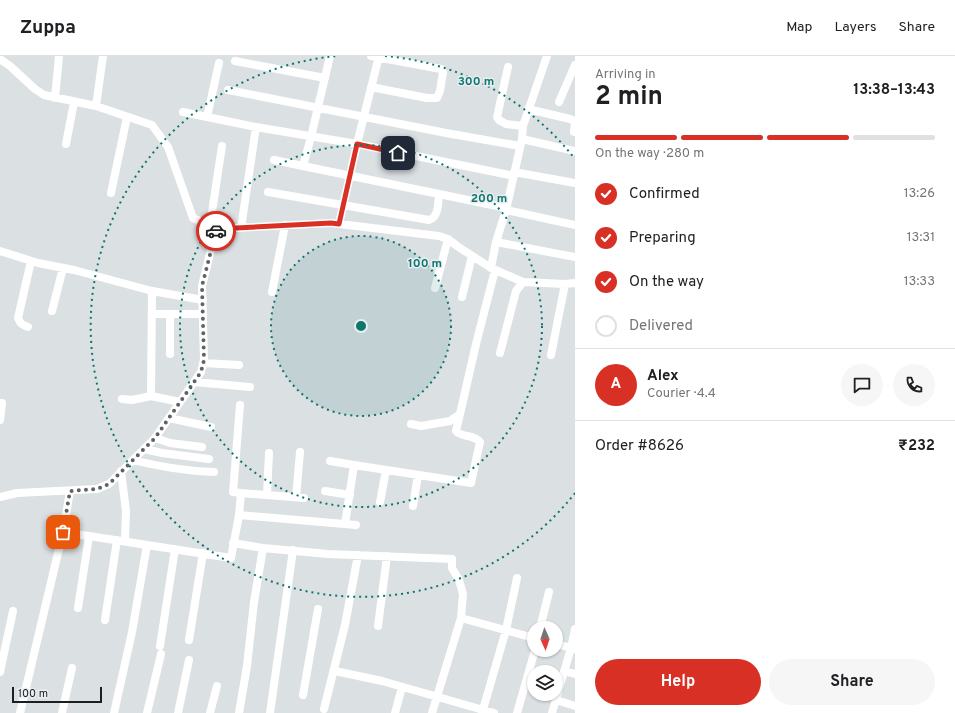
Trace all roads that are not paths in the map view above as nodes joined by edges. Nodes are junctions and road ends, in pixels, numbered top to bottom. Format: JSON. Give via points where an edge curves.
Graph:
{"nodes":[{"id":1,"x":59,"y":56,"type":"edge"},
{"id":2,"x":102,"y":56,"type":"edge"},
{"id":3,"x":330,"y":56,"type":"edge"},
{"id":4,"x":376,"y":56,"type":"edge"},
{"id":5,"x":547,"y":56,"type":"edge"},
{"id":6,"x":0,"y":59,"type":"edge"},
{"id":7,"x":235,"y":61,"type":"dead end"},
{"id":8,"x":219,"y":63,"type":"dead end"},
{"id":9,"x":575,"y":66,"type":"edge"},
{"id":10,"x":508,"y":67,"type":"dead end"},
{"id":11,"x":325,"y":78,"type":"junction"},
{"id":12,"x":371,"y":87,"type":"junction"},
{"id":13,"x":228,"y":90,"type":"dead end"},
{"id":14,"x":55,"y":98,"type":"junction"},
{"id":15,"x":74,"y":102,"type":"junction"},
{"id":16,"x":559,"y":102,"type":"dead end"},
{"id":17,"x":96,"y":106,"type":"junction"},
{"id":18,"x":318,"y":108,"type":"junction"},
{"id":19,"x":528,"y":109,"type":"junction"},
{"id":20,"x":183,"y":112,"type":"dead end"},
{"id":21,"x":364,"y":116,"type":"junction"},
{"id":22,"x":127,"y":117,"type":"junction"},
{"id":23,"x":207,"y":117,"type":"junction"},
{"id":24,"x":523,"y":126,"type":"junction"},
{"id":25,"x":256,"y":127,"type":"junction"},
{"id":26,"x":574,"y":132,"type":"dead end"},
{"id":27,"x":312,"y":137,"type":"junction"},
{"id":28,"x":521,"y":142,"type":"junction"},
{"id":29,"x":66,"y":144,"type":"dead end"},
{"id":30,"x":357,"y":144,"type":"junction"},
{"id":31,"x":222,"y":146,"type":"dead end"},
{"id":32,"x":575,"y":151,"type":"edge"},
{"id":33,"x":274,"y":160,"type":"dead end"},
{"id":34,"x":303,"y":166,"type":"junction"},
{"id":35,"x":514,"y":174,"type":"junction"},
{"id":36,"x":350,"y":176,"type":"junction"},
{"id":37,"x":575,"y":183,"type":"edge"},
{"id":38,"x":268,"y":192,"type":"dead end"},
{"id":39,"x":111,"y":193,"type":"dead end"},
{"id":40,"x":440,"y":195,"type":"junction"},
{"id":41,"x":344,"y":205,"type":"junction"},
{"id":42,"x":506,"y":209,"type":"junction"},
{"id":43,"x":339,"y":224,"type":"junction"},
{"id":44,"x":575,"y":225,"type":"edge"},
{"id":45,"x":285,"y":226,"type":"junction"},
{"id":46,"x":213,"y":227,"type":"junction"},
{"id":47,"x":241,"y":228,"type":"junction"},
{"id":48,"x":448,"y":239,"type":"junction"},
{"id":49,"x":496,"y":242,"type":"junction"},
{"id":50,"x":0,"y":251,"type":"edge"},
{"id":51,"x":472,"y":256,"type":"junction"},
{"id":52,"x":575,"y":257,"type":"edge"},
{"id":53,"x":31,"y":261,"type":"junction"},
{"id":54,"x":63,"y":268,"type":"junction"},
{"id":55,"x":493,"y":269,"type":"junction"},
{"id":56,"x":523,"y":282,"type":"junction"},
{"id":57,"x":575,"y":283,"type":"edge"},
{"id":58,"x":565,"y":284,"type":"junction"},
{"id":59,"x":435,"y":288,"type":"dead end"},
{"id":60,"x":152,"y":291,"type":"junction"},
{"id":61,"x":272,"y":292,"type":"dead end"},
{"id":62,"x":462,"y":297,"type":"dead end"},
{"id":63,"x":203,"y":300,"type":"junction"},
{"id":64,"x":52,"y":311,"type":"dead end"},
{"id":65,"x":152,"y":314,"type":"junction"},
{"id":66,"x":170,"y":314,"type":"junction"},
{"id":67,"x":203,"y":314,"type":"junction"},
{"id":68,"x":28,"y":327,"type":"dead end"},
{"id":69,"x":500,"y":353,"type":"dead end"},
{"id":70,"x":170,"y":354,"type":"dead end"},
{"id":71,"x":551,"y":355,"type":"dead end"},
{"id":72,"x":203,"y":363,"type":"junction"},
{"id":73,"x":240,"y":365,"type":"dead end"},
{"id":74,"x":194,"y":382,"type":"junction"},
{"id":75,"x":250,"y":387,"type":"dead end"},
{"id":76,"x":151,"y":396,"type":"junction"},
{"id":77,"x":122,"y":399,"type":"dead end"},
{"id":78,"x":180,"y":402,"type":"junction"},
{"id":79,"x":2,"y":403,"type":"dead end"},
{"id":80,"x":240,"y":405,"type":"dead end"},
{"id":81,"x":460,"y":414,"type":"junction"},
{"id":82,"x":169,"y":418,"type":"junction"},
{"id":83,"x":0,"y":419,"type":"edge"},
{"id":84,"x":411,"y":424,"type":"dead end"},
{"id":85,"x":211,"y":427,"type":"dead end"},
{"id":86,"x":155,"y":438,"type":"junction"},
{"id":87,"x":202,"y":446,"type":"dead end"},
{"id":88,"x":144,"y":449,"type":"junction"},
{"id":89,"x":300,"y":452,"type":"dead end"},
{"id":90,"x":270,"y":453,"type":"dead end"},
{"id":91,"x":209,"y":459,"type":"dead end"},
{"id":92,"x":133,"y":460,"type":"junction"},
{"id":93,"x":330,"y":461,"type":"dead end"},
{"id":94,"x":354,"y":465,"type":"junction"},
{"id":95,"x":386,"y":470,"type":"junction"},
{"id":96,"x":121,"y":471,"type":"junction"},
{"id":97,"x":214,"y":472,"type":"dead end"},
{"id":98,"x":418,"y":475,"type":"junction"},
{"id":99,"x":70,"y":491,"type":"junction"},
{"id":100,"x":325,"y":491,"type":"dead end"},
{"id":101,"x":241,"y":493,"type":"junction"},
{"id":102,"x":266,"y":495,"type":"junction"},
{"id":103,"x":350,"y":495,"type":"junction"},
{"id":104,"x":0,"y":497,"type":"edge"},
{"id":105,"x":380,"y":502,"type":"dead end"},
{"id":106,"x":413,"y":506,"type":"dead end"},
{"id":107,"x":239,"y":514,"type":"junction"},
{"id":108,"x":345,"y":524,"type":"junction"},
{"id":109,"x":356,"y":525,"type":"dead end"},
{"id":110,"x":63,"y":532,"type":"junction"},
{"id":111,"x":89,"y":536,"type":"junction"},
{"id":112,"x":121,"y":541,"type":"junction"},
{"id":113,"x":234,"y":543,"type":"junction"},
{"id":114,"x":147,"y":545,"type":"junction"},
{"id":115,"x":263,"y":548,"type":"junction"},
{"id":116,"x":176,"y":549,"type":"junction"},
{"id":117,"x":293,"y":550,"type":"junction"},
{"id":118,"x":203,"y":553,"type":"junction"},
{"id":119,"x":358,"y":555,"type":"junction"},
{"id":120,"x":387,"y":556,"type":"junction"},
{"id":121,"x":517,"y":578,"type":"dead end"},
{"id":122,"x":549,"y":592,"type":"dead end"},
{"id":123,"x":78,"y":608,"type":"dead end"},
{"id":124,"x":318,"y":609,"type":"dead end"},
{"id":125,"x":14,"y":611,"type":"dead end"},
{"id":126,"x":461,"y":618,"type":"junction"},
{"id":127,"x":105,"y":620,"type":"dead end"},
{"id":128,"x":542,"y":621,"type":"edge"},
{"id":129,"x":378,"y":626,"type":"dead end"},
{"id":130,"x":575,"y":629,"type":"edge"},
{"id":131,"x":506,"y":630,"type":"junction"},
{"id":132,"x":527,"y":636,"type":"edge"},
{"id":133,"x":189,"y":640,"type":"dead end"},
{"id":134,"x":563,"y":646,"type":"edge"},
{"id":135,"x":573,"y":649,"type":"edge"},
{"id":136,"x":533,"y":657,"type":"edge"},
{"id":137,"x":189,"y":660,"type":"dead end"},
{"id":138,"x":72,"y":668,"type":"dead end"},
{"id":139,"x":335,"y":670,"type":"junction"},
{"id":140,"x":564,"y":671,"type":"junction"},
{"id":141,"x":0,"y":672,"type":"edge"},
{"id":142,"x":575,"y":674,"type":"edge"},
{"id":143,"x":563,"y":675,"type":"edge"},
{"id":144,"x":217,"y":686,"type":"dead end"},
{"id":145,"x":402,"y":687,"type":"junction"},
{"id":146,"x":304,"y":695,"type":"dead end"},
{"id":147,"x":437,"y":697,"type":"junction"},
{"id":148,"x":556,"y":701,"type":"edge"},
{"id":149,"x":559,"y":701,"type":"edge"},
{"id":150,"x":575,"y":706,"type":"edge"},
{"id":151,"x":324,"y":708,"type":"dead end"},
{"id":152,"x":483,"y":711,"type":"edge"},
{"id":153,"x":20,"y":713,"type":"edge"},
{"id":154,"x":62,"y":713,"type":"edge"},
{"id":155,"x":114,"y":713,"type":"edge"},
{"id":156,"x":147,"y":713,"type":"edge"},
{"id":157,"x":178,"y":713,"type":"edge"},
{"id":158,"x":210,"y":713,"type":"edge"},
{"id":159,"x":239,"y":713,"type":"edge"},
{"id":160,"x":270,"y":713,"type":"edge"},
{"id":161,"x":395,"y":713,"type":"edge"},
{"id":162,"x":432,"y":713,"type":"edge"},
{"id":163,"x":494,"y":713,"type":"edge"},
{"id":164,"x":517,"y":713,"type":"edge"},
{"id":165,"x":552,"y":713,"type":"edge"}],
"edges":[{"from":1,"to":14,"type":"street"},
{"from":2,"to":17,"type":"street"},
{"from":3,"to":11,"type":"street"},
{"from":4,"to":12,"type":"street"},
{"from":4,"to":12,"type":"street","via":[[441,69],[443,72],[440,91],[437,98],[427,98]]},
{"from":5,"to":19,"type":"street"},
{"from":6,"to":14,"type":"street","via":[[35,89]]},
{"from":7,"to":11,"type":"street"},
{"from":8,"to":23,"type":"street"},
{"from":9,"to":16,"type":"street"},
{"from":10,"to":24,"type":"street","via":[[498,117],[506,124]]},
{"from":11,"to":18,"type":"street"},
{"from":12,"to":21,"type":"street"},
{"from":13,"to":18,"type":"street"},
{"from":14,"to":15,"type":"street"},
{"from":15,"to":17,"type":"street"},
{"from":15,"to":29,"type":"street"},
{"from":17,"to":22,"type":"street"},
{"from":18,"to":21,"type":"street"},
{"from":18,"to":27,"type":"street"},
{"from":19,"to":24,"type":"street"},
{"from":19,"to":26,"type":"street","via":[[575,121]]},
{"from":20,"to":23,"type":"street"},
{"from":21,"to":28,"type":"street","via":[[446,133]]},
{"from":21,"to":30,"type":"street"},
{"from":22,"to":39,"type":"street"},
{"from":22,"to":46,"type":"street","via":[[152,126],[168,147],[193,218]]},
{"from":23,"to":25,"type":"street"},
{"from":24,"to":28,"type":"street"},
{"from":25,"to":27,"type":"street"},
{"from":25,"to":47,"type":"street"},
{"from":27,"to":30,"type":"street"},
{"from":27,"to":34,"type":"street"},
{"from":28,"to":32,"type":"street"},
{"from":28,"to":35,"type":"street"},
{"from":30,"to":35,"type":"street"},
{"from":30,"to":36,"type":"street"},
{"from":31,"to":46,"type":"street"},
{"from":33,"to":34,"type":"street"},
{"from":34,"to":36,"type":"street"},
{"from":35,"to":37,"type":"street"},
{"from":35,"to":42,"type":"street"},
{"from":36,"to":40,"type":"street"},
{"from":36,"to":41,"type":"street"},
{"from":38,"to":41,"type":"street"},
{"from":40,"to":41,"type":"street","via":[[436,214],[429,220]]},
{"from":40,"to":42,"type":"street"},
{"from":41,"to":43,"type":"street"},
{"from":42,"to":44,"type":"street"},
{"from":42,"to":49,"type":"street"},
{"from":43,"to":45,"type":"street"},
{"from":43,"to":48,"type":"street"},
{"from":45,"to":47,"type":"street"},
{"from":45,"to":61,"type":"street"},
{"from":46,"to":47,"type":"street"},
{"from":46,"to":63,"type":"street","via":[[202,286]]},
{"from":48,"to":51,"type":"street"},
{"from":48,"to":59,"type":"street"},
{"from":49,"to":52,"type":"street"},
{"from":49,"to":55,"type":"street"},
{"from":50,"to":53,"type":"street"},
{"from":51,"to":55,"type":"street"},
{"from":51,"to":62,"type":"street"},
{"from":53,"to":54,"type":"street"},
{"from":53,"to":68,"type":"street","via":[[18,318]]},
{"from":54,"to":60,"type":"street"},
{"from":54,"to":64,"type":"street"},
{"from":55,"to":56,"type":"street"},
{"from":55,"to":81,"type":"street"},
{"from":56,"to":58,"type":"street"},
{"from":56,"to":69,"type":"street","via":[[516,291]]},
{"from":57,"to":58,"type":"street"},
{"from":58,"to":71,"type":"street"},
{"from":60,"to":63,"type":"street"},
{"from":60,"to":65,"type":"street"},
{"from":63,"to":67,"type":"street"},
{"from":65,"to":66,"type":"street"},
{"from":65,"to":76,"type":"street"},
{"from":66,"to":67,"type":"street"},
{"from":66,"to":70,"type":"street"},
{"from":67,"to":72,"type":"street"},
{"from":72,"to":73,"type":"street"},
{"from":72,"to":74,"type":"street","via":[[201,372]]},
{"from":74,"to":75,"type":"street"},
{"from":74,"to":78,"type":"street"},
{"from":76,"to":77,"type":"street","via":[[132,400]]},
{"from":76,"to":78,"type":"street"},
{"from":78,"to":82,"type":"street"},
{"from":79,"to":83,"type":"street"},
{"from":80,"to":101,"type":"street","via":[[233,492]]},
{"from":81,"to":84,"type":"street","via":[[450,421],[421,426]]},
{"from":81,"to":98,"type":"street","via":[[456,431],[480,442],[471,482]]},
{"from":82,"to":85,"type":"street"},
{"from":82,"to":86,"type":"street"},
{"from":86,"to":87,"type":"street","via":[[170,443]]},
{"from":86,"to":88,"type":"street"},
{"from":88,"to":91,"type":"street","via":[[162,454]]},
{"from":88,"to":92,"type":"street"},
{"from":89,"to":102,"type":"street","via":[[300,498]]},
{"from":90,"to":102,"type":"street"},
{"from":92,"to":96,"type":"street"},
{"from":92,"to":97,"type":"street","via":[[189,471]]},
{"from":93,"to":94,"type":"street"},
{"from":94,"to":95,"type":"street"},
{"from":94,"to":103,"type":"street"},
{"from":95,"to":98,"type":"street"},
{"from":95,"to":105,"type":"street"},
{"from":96,"to":99,"type":"street","via":[[109,484],[97,489]]},
{"from":96,"to":112,"type":"street","via":[[126,511]]},
{"from":98,"to":106,"type":"street"},
{"from":99,"to":104,"type":"street","via":[[17,493]]},
{"from":99,"to":110,"type":"street"},
{"from":100,"to":103,"type":"street"},
{"from":101,"to":102,"type":"street"},
{"from":101,"to":107,"type":"street"},
{"from":103,"to":108,"type":"street"},
{"from":107,"to":108,"type":"street"},
{"from":107,"to":113,"type":"street"},
{"from":108,"to":109,"type":"street"},
{"from":110,"to":111,"type":"street"},
{"from":110,"to":153,"type":"street"},
{"from":111,"to":112,"type":"street"},
{"from":111,"to":123,"type":"street"},
{"from":112,"to":114,"type":"street"},
{"from":112,"to":127,"type":"street"},
{"from":113,"to":115,"type":"street"},
{"from":113,"to":118,"type":"street","via":[[231,558]]},
{"from":114,"to":116,"type":"street"},
{"from":114,"to":155,"type":"street","via":[[132,632]]},
{"from":115,"to":117,"type":"street"},
{"from":115,"to":159,"type":"street"},
{"from":116,"to":118,"type":"street"},
{"from":116,"to":156,"type":"street"},
{"from":117,"to":119,"type":"street"},
{"from":117,"to":160,"type":"street"},
{"from":118,"to":133,"type":"street"},
{"from":119,"to":120,"type":"street"},
{"from":119,"to":139,"type":"street"},
{"from":120,"to":126,"type":"street","via":[[452,559],[452,568],[463,594]]},
{"from":120,"to":129,"type":"street"},
{"from":121,"to":131,"type":"street"},
{"from":122,"to":128,"type":"street"},
{"from":124,"to":146,"type":"street"},
{"from":125,"to":141,"type":"street"},
{"from":126,"to":131,"type":"street"},
{"from":126,"to":147,"type":"street"},
{"from":130,"to":135,"type":"street"},
{"from":131,"to":132,"type":"street"},
{"from":131,"to":152,"type":"street"},
{"from":134,"to":135,"type":"street"},
{"from":135,"to":140,"type":"street"},
{"from":136,"to":164,"type":"street"},
{"from":137,"to":157,"type":"street"},
{"from":138,"to":154,"type":"street"},
{"from":139,"to":145,"type":"street"},
{"from":139,"to":151,"type":"street"},
{"from":140,"to":142,"type":"street"},
{"from":140,"to":143,"type":"street"},
{"from":144,"to":158,"type":"street"},
{"from":145,"to":147,"type":"street"},
{"from":145,"to":161,"type":"street"},
{"from":147,"to":152,"type":"street"},
{"from":147,"to":162,"type":"street"},
{"from":148,"to":165,"type":"street"},
{"from":149,"to":150,"type":"street"},
{"from":152,"to":163,"type":"street"}]}
